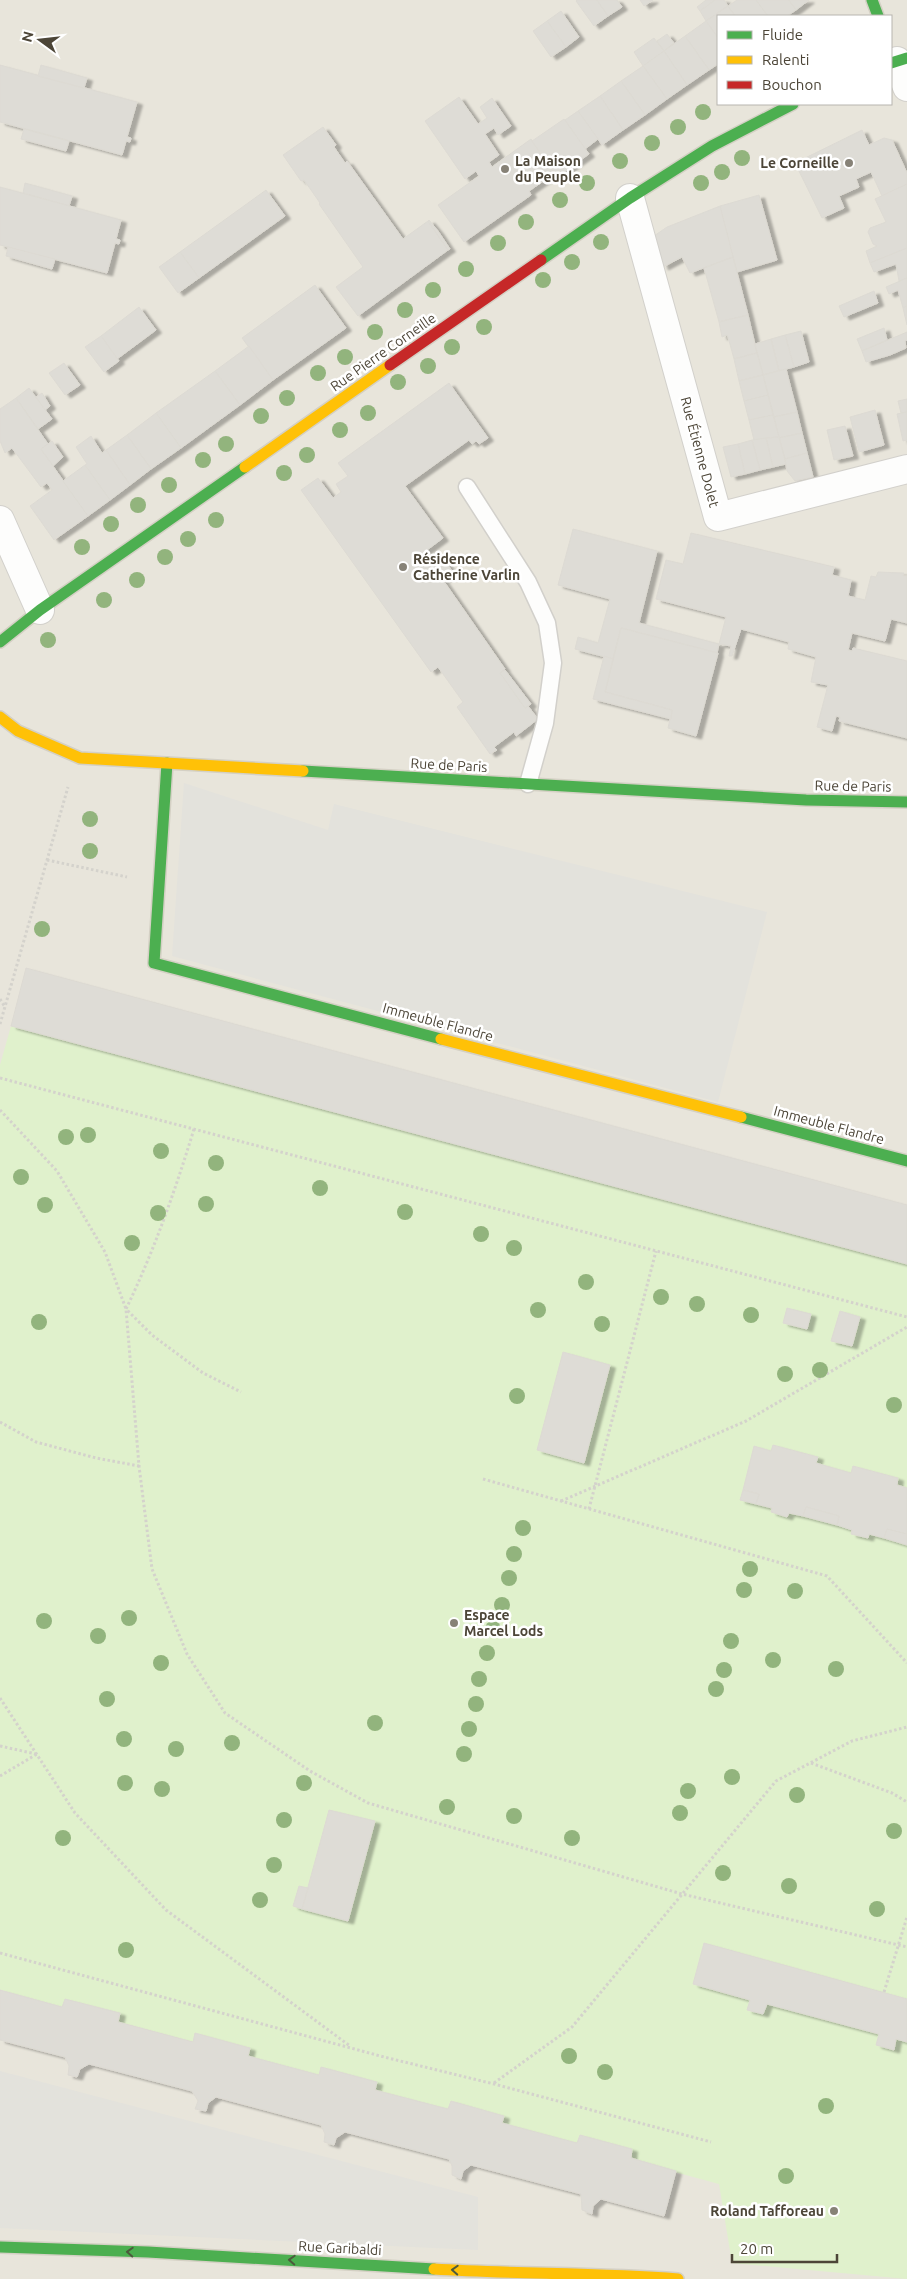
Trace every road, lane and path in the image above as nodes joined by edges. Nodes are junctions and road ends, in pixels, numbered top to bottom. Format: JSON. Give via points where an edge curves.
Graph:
{"nodes":[{"id":1,"x":872,"y":0,"type":"edge"},
{"id":2,"x":878,"y":15,"type":"edge"},
{"id":3,"x":897,"y":59,"type":"edge"},
{"id":4,"x":907,"y":87,"type":"edge"},
{"id":5,"x":791,"y":105,"type":"edge"},
{"id":6,"x":630,"y":198,"type":"junction"},
{"id":7,"x":907,"y":469,"type":"edge"},
{"id":8,"x":467,"y":487,"type":"dead end"},
{"id":9,"x":0,"y":520,"type":"edge"},
{"id":10,"x":40,"y":610,"type":"junction"},
{"id":11,"x":0,"y":642,"type":"edge"},
{"id":12,"x":0,"y":717,"type":"edge"},
{"id":13,"x":80,"y":758,"type":"junction"},
{"id":14,"x":167,"y":763,"type":"junction"},
{"id":15,"x":528,"y":784,"type":"junction"},
{"id":16,"x":907,"y":802,"type":"edge"},
{"id":17,"x":47,"y":860,"type":"junction"},
{"id":18,"x":159,"y":881,"type":"junction"},
{"id":19,"x":0,"y":999,"type":"edge"},
{"id":20,"x":5,"y":1007,"type":"junction"},
{"id":21,"x":0,"y":1024,"type":"edge"},
{"id":22,"x":0,"y":1078,"type":"edge"},
{"id":23,"x":0,"y":1110,"type":"edge"},
{"id":24,"x":194,"y":1129,"type":"junction"},
{"id":25,"x":907,"y":1161,"type":"edge"},
{"id":26,"x":656,"y":1251,"type":"junction"},
{"id":27,"x":126,"y":1309,"type":"junction"},
{"id":28,"x":907,"y":1317,"type":"edge"},
{"id":29,"x":907,"y":1327,"type":"edge"},
{"id":30,"x":242,"y":1392,"type":"dead end"},
{"id":31,"x":0,"y":1422,"type":"edge"},
{"id":32,"x":139,"y":1466,"type":"junction"},
{"id":33,"x":483,"y":1479,"type":"dead end"},
{"id":34,"x":594,"y":1486,"type":"junction"},
{"id":35,"x":560,"y":1501,"type":"junction"},
{"id":36,"x":589,"y":1509,"type":"junction"},
{"id":37,"x":907,"y":1663,"type":"edge"},
{"id":38,"x":0,"y":1698,"type":"edge"},
{"id":39,"x":907,"y":1726,"type":"edge"},
{"id":40,"x":0,"y":1746,"type":"edge"},
{"id":41,"x":37,"y":1754,"type":"junction"},
{"id":42,"x":811,"y":1763,"type":"junction"},
{"id":43,"x":0,"y":1776,"type":"edge"},
{"id":44,"x":907,"y":1802,"type":"edge"},
{"id":45,"x":682,"y":1894,"type":"junction"},
{"id":46,"x":907,"y":1917,"type":"edge"},
{"id":47,"x":898,"y":1945,"type":"junction"},
{"id":48,"x":907,"y":1947,"type":"edge"},
{"id":49,"x":0,"y":1953,"type":"edge"},
{"id":50,"x":884,"y":1992,"type":"dead end"},
{"id":51,"x":353,"y":2048,"type":"junction"},
{"id":52,"x":494,"y":2084,"type":"junction"},
{"id":53,"x":711,"y":2142,"type":"dead end"},
{"id":54,"x":0,"y":2247,"type":"edge"},
{"id":55,"x":678,"y":2279,"type":"edge"}],
"edges":[{"from":1,"to":2,"type":"street"},
{"from":3,"to":4,"type":"street"},
{"from":5,"to":6,"type":"street","name":"Rue Pierre Corneille","via":[[712,146]]},
{"from":6,"to":7,"type":"street","name":"Rue Étienne Dolet","via":[[718,517]]},
{"from":6,"to":10,"type":"street","name":"Rue Pierre Corneille"},
{"from":8,"to":15,"type":"lane","via":[[528,582],[547,623],[553,664],[545,723]]},
{"from":9,"to":10,"type":"street"},
{"from":10,"to":11,"type":"street","name":"Rue Pierre Corneille"},
{"from":12,"to":13,"type":"street","name":"Rue de Paris","via":[[18,731]]},
{"from":13,"to":14,"type":"street","name":"Rue de Paris"},
{"from":13,"to":17,"type":"path","via":[[72,774]]},
{"from":14,"to":15,"type":"street","name":"Rue de Paris"},
{"from":14,"to":18,"type":"street","name":"Immeuble Flandre"},
{"from":15,"to":16,"type":"street","name":"Rue de Paris","via":[[806,800]]},
{"from":17,"to":18,"type":"path","via":[[152,883]]},
{"from":17,"to":20,"type":"path"},
{"from":18,"to":25,"type":"street","name":"Immeuble Flandre","via":[[154,963]]},
{"from":19,"to":20,"type":"path"},
{"from":20,"to":21,"type":"path"},
{"from":22,"to":24,"type":"path"},
{"from":23,"to":27,"type":"path","via":[[57,1171],[105,1252]]},
{"from":24,"to":26,"type":"path"},
{"from":24,"to":27,"type":"path","via":[[150,1259]]},
{"from":26,"to":28,"type":"path"},
{"from":26,"to":34,"type":"path"},
{"from":27,"to":30,"type":"path","via":[[152,1335],[203,1373]]},
{"from":27,"to":32,"type":"path"},
{"from":29,"to":34,"type":"path","via":[[746,1421]]},
{"from":31,"to":32,"type":"path","via":[[36,1442]]},
{"from":32,"to":45,"type":"path","via":[[152,1569],[187,1654],[225,1712],[310,1771],[368,1803]]},
{"from":33,"to":35,"type":"path"},
{"from":34,"to":35,"type":"path"},
{"from":34,"to":36,"type":"path"},
{"from":35,"to":36,"type":"path"},
{"from":36,"to":37,"type":"path","via":[[827,1576]]},
{"from":38,"to":41,"type":"path"},
{"from":39,"to":42,"type":"path","via":[[852,1741]]},
{"from":40,"to":41,"type":"path"},
{"from":41,"to":43,"type":"path"},
{"from":41,"to":51,"type":"path","via":[[75,1813],[166,1910]]},
{"from":42,"to":44,"type":"path","via":[[892,1793]]},
{"from":42,"to":45,"type":"path","via":[[776,1780]]},
{"from":45,"to":47,"type":"path"},
{"from":45,"to":52,"type":"path","via":[[572,2027]]},
{"from":46,"to":47,"type":"path"},
{"from":47,"to":48,"type":"path"},
{"from":47,"to":50,"type":"path"},
{"from":49,"to":51,"type":"path"},
{"from":51,"to":52,"type":"path"},
{"from":52,"to":53,"type":"path"},
{"from":55,"to":54,"type":"street","name":"Rue Garibaldi","one_way":true}]}
